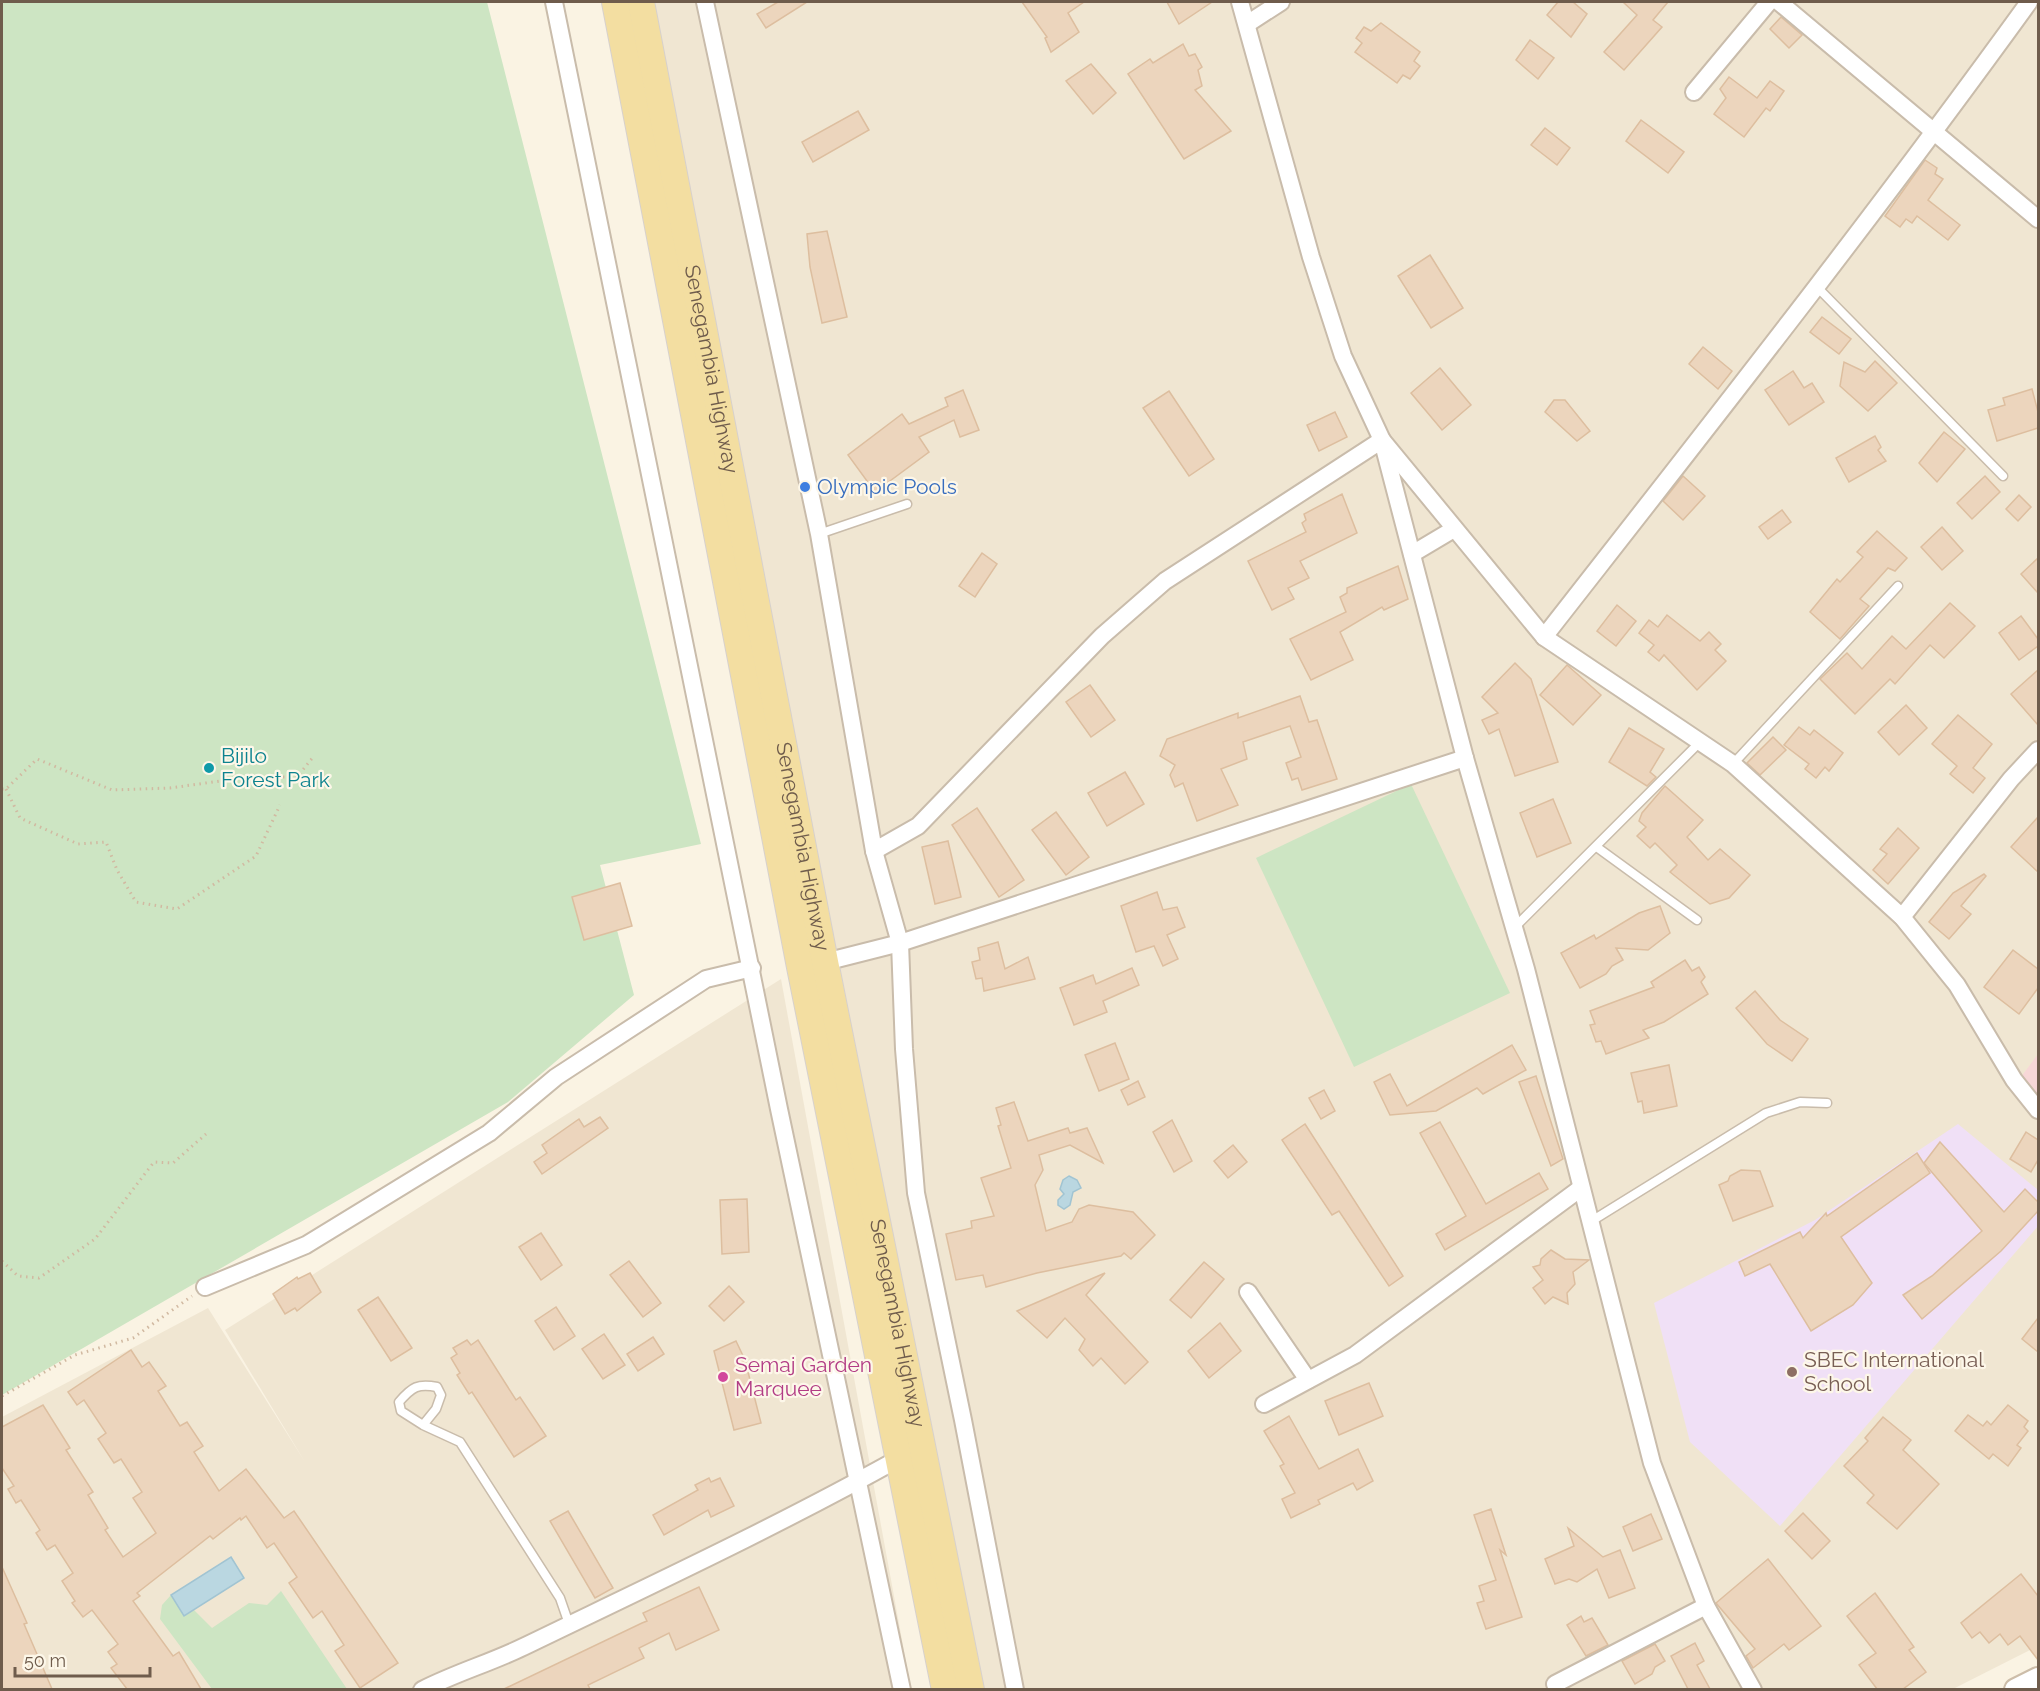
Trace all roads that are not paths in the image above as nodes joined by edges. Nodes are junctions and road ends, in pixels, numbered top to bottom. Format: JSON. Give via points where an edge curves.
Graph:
{"nodes":[{"id":1,"x":554,"y":2,"type":"edge"},
{"id":2,"x":615,"y":2,"type":"edge"},
{"id":3,"x":641,"y":2,"type":"edge"},
{"id":4,"x":705,"y":2,"type":"edge"},
{"id":5,"x":1240,"y":2,"type":"edge"},
{"id":6,"x":1281,"y":2,"type":"edge"},
{"id":7,"x":1768,"y":2,"type":"edge"},
{"id":8,"x":1779,"y":2,"type":"edge"},
{"id":9,"x":2029,"y":2,"type":"edge"},
{"id":10,"x":1247,"y":24,"type":"junction"},
{"id":11,"x":1694,"y":92,"type":"dead end"},
{"id":12,"x":1935,"y":132,"type":"junction"},
{"id":13,"x":2038,"y":219,"type":"edge"},
{"id":14,"x":1817,"y":287,"type":"junction"},
{"id":15,"x":1382,"y":440,"type":"junction"},
{"id":16,"x":2003,"y":476,"type":"dead end"},
{"id":17,"x":907,"y":504,"type":"dead end"},
{"id":18,"x":1454,"y":530,"type":"junction"},
{"id":19,"x":819,"y":534,"type":"junction"},
{"id":20,"x":1412,"y":554,"type":"junction"},
{"id":21,"x":1898,"y":586,"type":"dead end"},
{"id":22,"x":1544,"y":638,"type":"junction"},
{"id":23,"x":1698,"y":744,"type":"junction"},
{"id":24,"x":2038,"y":750,"type":"edge"},
{"id":25,"x":1465,"y":758,"type":"junction"},
{"id":26,"x":1733,"y":764,"type":"junction"},
{"id":27,"x":1598,"y":848,"type":"junction"},
{"id":28,"x":874,"y":851,"type":"junction"},
{"id":29,"x":1902,"y":917,"type":"junction"},
{"id":30,"x":1697,"y":920,"type":"dead end"},
{"id":31,"x":1513,"y":930,"type":"junction"},
{"id":32,"x":900,"y":943,"type":"junction"},
{"id":33,"x":825,"y":962,"type":"junction"},
{"id":34,"x":752,"y":968,"type":"junction"},
{"id":35,"x":1827,"y":1103,"type":"dead end"},
{"id":36,"x":2038,"y":1110,"type":"edge"},
{"id":37,"x":1581,"y":1188,"type":"junction"},
{"id":38,"x":1590,"y":1223,"type":"junction"},
{"id":39,"x":205,"y":1287,"type":"road end"},
{"id":40,"x":1248,"y":1292,"type":"dead end"},
{"id":41,"x":1308,"y":1380,"type":"junction"},
{"id":42,"x":1264,"y":1404,"type":"dead end"},
{"id":43,"x":423,"y":1425,"type":"junction"},
{"id":44,"x":898,"y":1459,"type":"junction"},
{"id":45,"x":858,"y":1481,"type":"junction"},
{"id":46,"x":1706,"y":1606,"type":"junction"},
{"id":47,"x":569,"y":1624,"type":"junction"},
{"id":48,"x":2038,"y":1679,"type":"edge"},
{"id":49,"x":1555,"y":1684,"type":"dead end"},
{"id":50,"x":422,"y":1689,"type":"edge"},
{"id":51,"x":902,"y":1689,"type":"edge"},
{"id":52,"x":945,"y":1689,"type":"edge"},
{"id":53,"x":971,"y":1689,"type":"edge"},
{"id":54,"x":1015,"y":1689,"type":"edge"},
{"id":55,"x":1753,"y":1689,"type":"edge"},
{"id":56,"x":2016,"y":1689,"type":"edge"}],
"edges":[{"from":1,"to":34,"type":"street"},
{"from":2,"to":44,"type":"main road","name":"Senegambia Highway"},
{"from":3,"to":33,"type":"main road","name":"Senegambia Highway"},
{"from":4,"to":19,"type":"street"},
{"from":5,"to":10,"type":"street"},
{"from":6,"to":10,"type":"street"},
{"from":7,"to":11,"type":"street"},
{"from":8,"to":12,"type":"street"},
{"from":9,"to":12,"type":"street"},
{"from":10,"to":15,"type":"street","via":[[1311,257],[1343,356]]},
{"from":12,"to":13,"type":"street"},
{"from":12,"to":14,"type":"street"},
{"from":14,"to":16,"type":"lane"},
{"from":14,"to":22,"type":"street"},
{"from":15,"to":18,"type":"street"},
{"from":15,"to":20,"type":"street"},
{"from":15,"to":28,"type":"street","via":[[1165,581],[1102,636],[918,826]]},
{"from":17,"to":19,"type":"lane"},
{"from":18,"to":20,"type":"street"},
{"from":18,"to":22,"type":"street"},
{"from":19,"to":28,"type":"street"},
{"from":20,"to":25,"type":"street"},
{"from":21,"to":26,"type":"lane"},
{"from":22,"to":23,"type":"street"},
{"from":23,"to":26,"type":"street"},
{"from":23,"to":27,"type":"lane"},
{"from":24,"to":29,"type":"street"},
{"from":25,"to":31,"type":"street"},
{"from":25,"to":32,"type":"street"},
{"from":26,"to":29,"type":"street"},
{"from":27,"to":30,"type":"lane"},
{"from":27,"to":31,"type":"lane"},
{"from":28,"to":32,"type":"street"},
{"from":29,"to":36,"type":"street","via":[[1957,985],[2014,1080]]},
{"from":31,"to":37,"type":"street"},
{"from":32,"to":33,"type":"street"},
{"from":32,"to":54,"type":"street","via":[[916,1193]]},
{"from":33,"to":53,"type":"main road","name":"Senegambia Highway"},
{"from":34,"to":39,"type":"street","via":[[706,979],[556,1077],[489,1133],[306,1245]]},
{"from":34,"to":45,"type":"street"},
{"from":35,"to":38,"type":"lane","via":[[1800,1102],[1766,1113]]},
{"from":37,"to":38,"type":"street"},
{"from":37,"to":41,"type":"street","via":[[1355,1355]]},
{"from":38,"to":46,"type":"street","via":[[1652,1464]]},
{"from":40,"to":41,"type":"street"},
{"from":41,"to":42,"type":"street"},
{"from":43,"to":43,"type":"lane","via":[[402,1411],[399,1402],[408,1391],[423,1384],[437,1387],[441,1395]]},
{"from":43,"to":47,"type":"lane","via":[[460,1442],[560,1598]]},
{"from":44,"to":45,"type":"street"},
{"from":44,"to":52,"type":"main road","name":"Senegambia Highway"},
{"from":45,"to":47,"type":"street"},
{"from":45,"to":51,"type":"street"},
{"from":46,"to":49,"type":"street"},
{"from":46,"to":55,"type":"street"},
{"from":47,"to":50,"type":"street"},
{"from":48,"to":56,"type":"street"}]}
